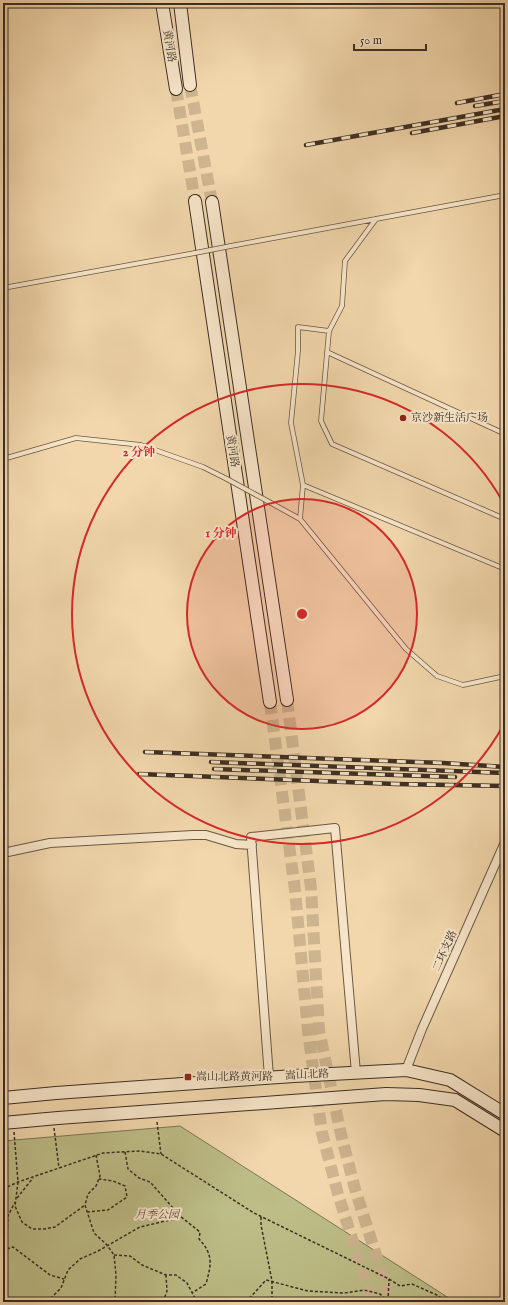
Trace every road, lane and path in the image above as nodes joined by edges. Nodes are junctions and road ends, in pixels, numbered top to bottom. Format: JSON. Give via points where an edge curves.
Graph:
{"nodes":[{"id":1,"x":162,"y":3,"type":"edge"},
{"id":2,"x":180,"y":3,"type":"edge"},
{"id":3,"x":190,"y":86,"type":"tunnel mouth"},
{"id":4,"x":176,"y":89,"type":"tunnel mouth"},
{"id":5,"x":505,"y":195,"type":"edge"},
{"id":6,"x":195,"y":201,"type":"tunnel mouth"},
{"id":7,"x":212,"y":202,"type":"tunnel mouth"},
{"id":8,"x":376,"y":219,"type":"junction"},
{"id":9,"x":3,"y":288,"type":"edge"},
{"id":10,"x":329,"y":331,"type":"junction"},
{"id":11,"x":327,"y":352,"type":"junction"},
{"id":12,"x":505,"y":434,"type":"edge"},
{"id":13,"x":3,"y":459,"type":"edge"},
{"id":14,"x":303,"y":484,"type":"junction"},
{"id":15,"x":300,"y":519,"type":"junction"},
{"id":16,"x":505,"y":519,"type":"edge"},
{"id":17,"x":505,"y":569,"type":"edge"},
{"id":18,"x":505,"y":676,"type":"edge"},
{"id":19,"x":287,"y":700,"type":"tunnel mouth"},
{"id":20,"x":270,"y":702,"type":"tunnel mouth"},
{"id":21,"x":505,"y":842,"type":"edge"},
{"id":22,"x":252,"y":845,"type":"junction"},
{"id":23,"x":3,"y":853,"type":"edge"},
{"id":24,"x":406,"y":1070,"type":"junction"},
{"id":25,"x":356,"y":1073,"type":"junction"},
{"id":26,"x":269,"y":1077,"type":"junction"},
{"id":27,"x":3,"y":1098,"type":"edge"},
{"id":28,"x":155,"y":1111,"type":"junction"},
{"id":29,"x":505,"y":1114,"type":"edge"},
{"id":30,"x":53,"y":1118,"type":"junction"},
{"id":31,"x":8,"y":1123,"type":"edge"},
{"id":32,"x":505,"y":1131,"type":"edge"},
{"id":33,"x":124,"y":1152,"type":"junction"},
{"id":34,"x":161,"y":1154,"type":"junction"},
{"id":35,"x":96,"y":1155,"type":"junction"},
{"id":36,"x":59,"y":1168,"type":"junction"},
{"id":37,"x":34,"y":1177,"type":"junction"},
{"id":38,"x":99,"y":1179,"type":"junction"},
{"id":39,"x":18,"y":1182,"type":"junction"},
{"id":40,"x":3,"y":1189,"type":"edge"},
{"id":41,"x":16,"y":1199,"type":"junction"},
{"id":42,"x":85,"y":1205,"type":"junction"},
{"id":43,"x":87,"y":1212,"type":"junction"},
{"id":44,"x":180,"y":1216,"type":"junction"},
{"id":45,"x":261,"y":1217,"type":"junction"},
{"id":46,"x":108,"y":1245,"type":"junction"},
{"id":47,"x":6,"y":1249,"type":"junction"},
{"id":48,"x":114,"y":1255,"type":"junction"},
{"id":49,"x":166,"y":1275,"type":"junction"},
{"id":50,"x":64,"y":1279,"type":"junction"},
{"id":51,"x":389,"y":1279,"type":"junction"},
{"id":52,"x":272,"y":1281,"type":"junction"},
{"id":53,"x":192,"y":1293,"type":"junction"},
{"id":54,"x":7,"y":1302,"type":"edge"},
{"id":55,"x":47,"y":1302,"type":"edge"},
{"id":56,"x":115,"y":1302,"type":"edge"},
{"id":57,"x":164,"y":1302,"type":"edge"},
{"id":58,"x":197,"y":1302,"type":"edge"},
{"id":59,"x":246,"y":1302,"type":"edge"},
{"id":60,"x":272,"y":1302,"type":"edge"},
{"id":61,"x":388,"y":1302,"type":"edge"},
{"id":62,"x":444,"y":1302,"type":"edge"}],
"edges":[{"from":1,"to":4,"type":"main road","name":"黄河路"},
{"from":2,"to":3,"type":"main road","name":"黄河路"},
{"from":5,"to":8,"type":"lane"},
{"from":6,"to":20,"type":"main road","name":"黄河路"},
{"from":7,"to":19,"type":"main road","name":"黄河路"},
{"from":8,"to":9,"type":"lane","bridge":true},
{"from":8,"to":10,"type":"lane","via":[[345,261],[342,306]]},
{"from":10,"to":11,"type":"lane"},
{"from":10,"to":14,"type":"lane","via":[[298,328],[291,423]]},
{"from":11,"to":12,"type":"lane"},
{"from":11,"to":16,"type":"lane","via":[[321,421],[332,444]]},
{"from":13,"to":15,"type":"lane","bridge":true,"via":[[76,438],[141,445],[203,467]]},
{"from":14,"to":15,"type":"lane"},
{"from":14,"to":17,"type":"lane"},
{"from":15,"to":18,"type":"lane","via":[[406,649],[437,676],[464,685]]},
{"from":21,"to":24,"type":"street","name":"二环支路"},
{"from":22,"to":23,"type":"street","via":[[193,834],[50,843]]},
{"from":22,"to":25,"type":"street","via":[[251,837],[335,828]]},
{"from":22,"to":26,"type":"street"},
{"from":24,"to":25,"type":"main road","name":"嵩山北路"},
{"from":24,"to":29,"type":"main road","name":"嵩山北路","via":[[450,1080]]},
{"from":25,"to":26,"type":"main road","name":"嵩山北路"},
{"from":26,"to":27,"type":"main road","name":"嵩山北路"},
{"from":28,"to":30,"type":"main road"},
{"from":28,"to":32,"type":"main road","via":[[386,1094],[419,1095],[455,1100]]},
{"from":28,"to":34,"type":"path"},
{"from":30,"to":31,"type":"main road"},
{"from":30,"to":36,"type":"path"},
{"from":31,"to":39,"type":"path"},
{"from":33,"to":34,"type":"path"},
{"from":33,"to":35,"type":"path"},
{"from":33,"to":44,"type":"path","via":[[128,1169],[139,1178],[150,1182]]},
{"from":34,"to":45,"type":"path"},
{"from":35,"to":36,"type":"path"},
{"from":35,"to":38,"type":"path"},
{"from":36,"to":37,"type":"path"},
{"from":37,"to":39,"type":"path"},
{"from":37,"to":41,"type":"path"},
{"from":38,"to":42,"type":"path","via":[[88,1194]]},
{"from":38,"to":43,"type":"path","via":[[125,1186],[127,1197],[108,1210]]},
{"from":39,"to":40,"type":"path"},
{"from":39,"to":41,"type":"path"},
{"from":41,"to":42,"type":"path","via":[[15,1206],[22,1222],[32,1229],[55,1227]]},
{"from":41,"to":47,"type":"path","via":[[8,1216]]},
{"from":42,"to":43,"type":"path"},
{"from":43,"to":46,"type":"path","via":[[94,1233]]},
{"from":44,"to":46,"type":"path","via":[[140,1227]]},
{"from":44,"to":53,"type":"path","via":[[200,1232],[199,1239],[206,1248],[211,1265],[206,1284]]},
{"from":45,"to":51,"type":"path"},
{"from":45,"to":52,"type":"path"},
{"from":46,"to":48,"type":"path"},
{"from":46,"to":50,"type":"path","via":[[80,1259],[68,1270]]},
{"from":47,"to":50,"type":"path","via":[[13,1247],[50,1275]]},
{"from":47,"to":54,"type":"path"},
{"from":48,"to":49,"type":"path","via":[[130,1256]]},
{"from":48,"to":56,"type":"path"},
{"from":49,"to":53,"type":"path","via":[[176,1274],[187,1283]]},
{"from":49,"to":57,"type":"path","via":[[167,1291]]},
{"from":50,"to":55,"type":"path","via":[[61,1288]]},
{"from":51,"to":61,"type":"path"},
{"from":51,"to":62,"type":"path","via":[[400,1286],[412,1284],[439,1296]]},
{"from":52,"to":59,"type":"path","via":[[266,1280]]},
{"from":52,"to":60,"type":"path"},
{"from":52,"to":61,"type":"path","via":[[308,1291],[344,1293],[364,1290],[380,1294]]},
{"from":53,"to":58,"type":"path"}]}
